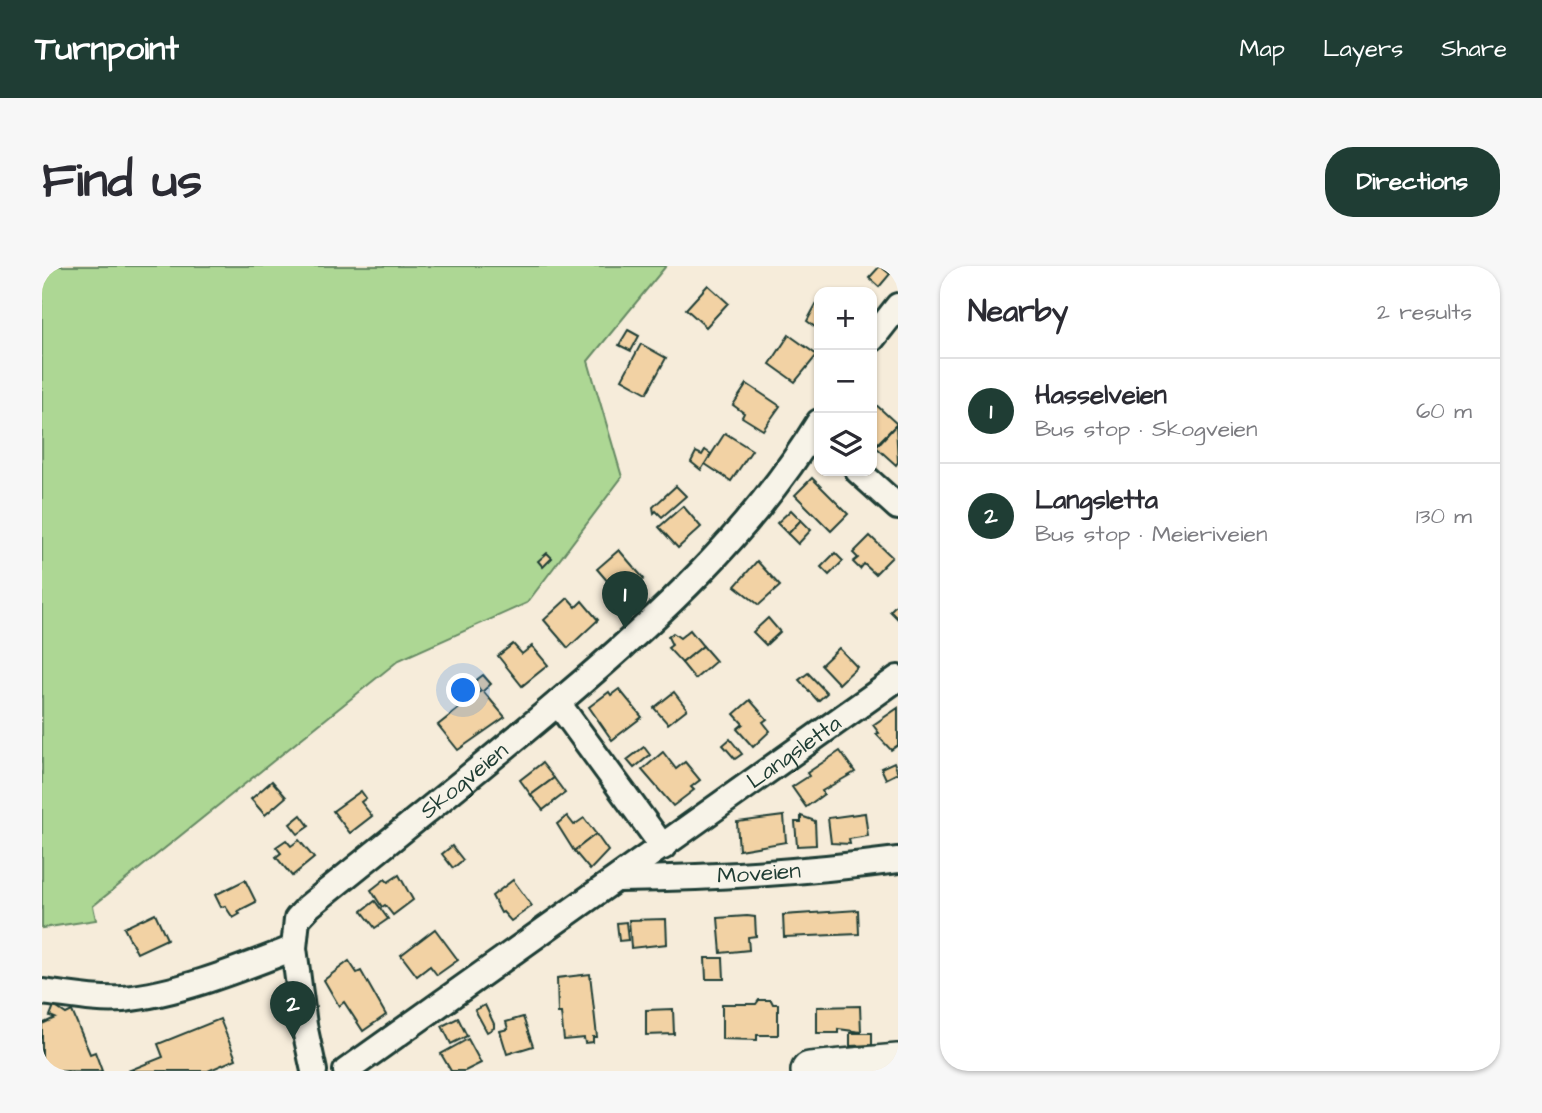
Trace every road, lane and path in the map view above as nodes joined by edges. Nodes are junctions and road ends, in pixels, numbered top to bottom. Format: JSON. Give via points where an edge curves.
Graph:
{"nodes":[{"id":1,"x":898,"y":306,"type":"edge"},
{"id":2,"x":877,"y":333,"type":"edge"},
{"id":3,"x":814,"y":434,"type":"edge"},
{"id":4,"x":864,"y":476,"type":"edge"},
{"id":5,"x":898,"y":507,"type":"edge"},
{"id":6,"x":898,"y":678,"type":"edge"},
{"id":7,"x":558,"y":703,"type":"junction"},
{"id":8,"x":663,"y":846,"type":"junction"},
{"id":9,"x":898,"y":860,"type":"edge"},
{"id":10,"x":620,"y":879,"type":"junction"},
{"id":11,"x":294,"y":948,"type":"junction"},
{"id":12,"x":42,"y":992,"type":"edge"},
{"id":13,"x":898,"y":1063,"type":"edge"},
{"id":14,"x":314,"y":1071,"type":"edge"},
{"id":15,"x":346,"y":1071,"type":"edge"},
{"id":16,"x":810,"y":1071,"type":"edge"}],
"edges":[{"from":1,"to":2,"type":"street"},
{"from":3,"to":7,"type":"street","name":"Skogveien","via":[[749,521],[694,582]]},
{"from":4,"to":5,"type":"street"},
{"from":6,"to":8,"type":"street","name":"Langsletta"},
{"from":7,"to":8,"type":"street"},
{"from":7,"to":11,"type":"street","name":"Skogveien","via":[[309,906],[297,919]]},
{"from":8,"to":10,"type":"street","name":"Langsletta"},
{"from":9,"to":10,"type":"street","name":"Moveien","via":[[715,878]]},
{"from":10,"to":15,"type":"street","name":"Langsletta"},
{"from":11,"to":12,"type":"street","via":[[207,979],[124,999]]},
{"from":11,"to":14,"type":"street","name":"Skogveien"},
{"from":13,"to":16,"type":"highway"}]}
